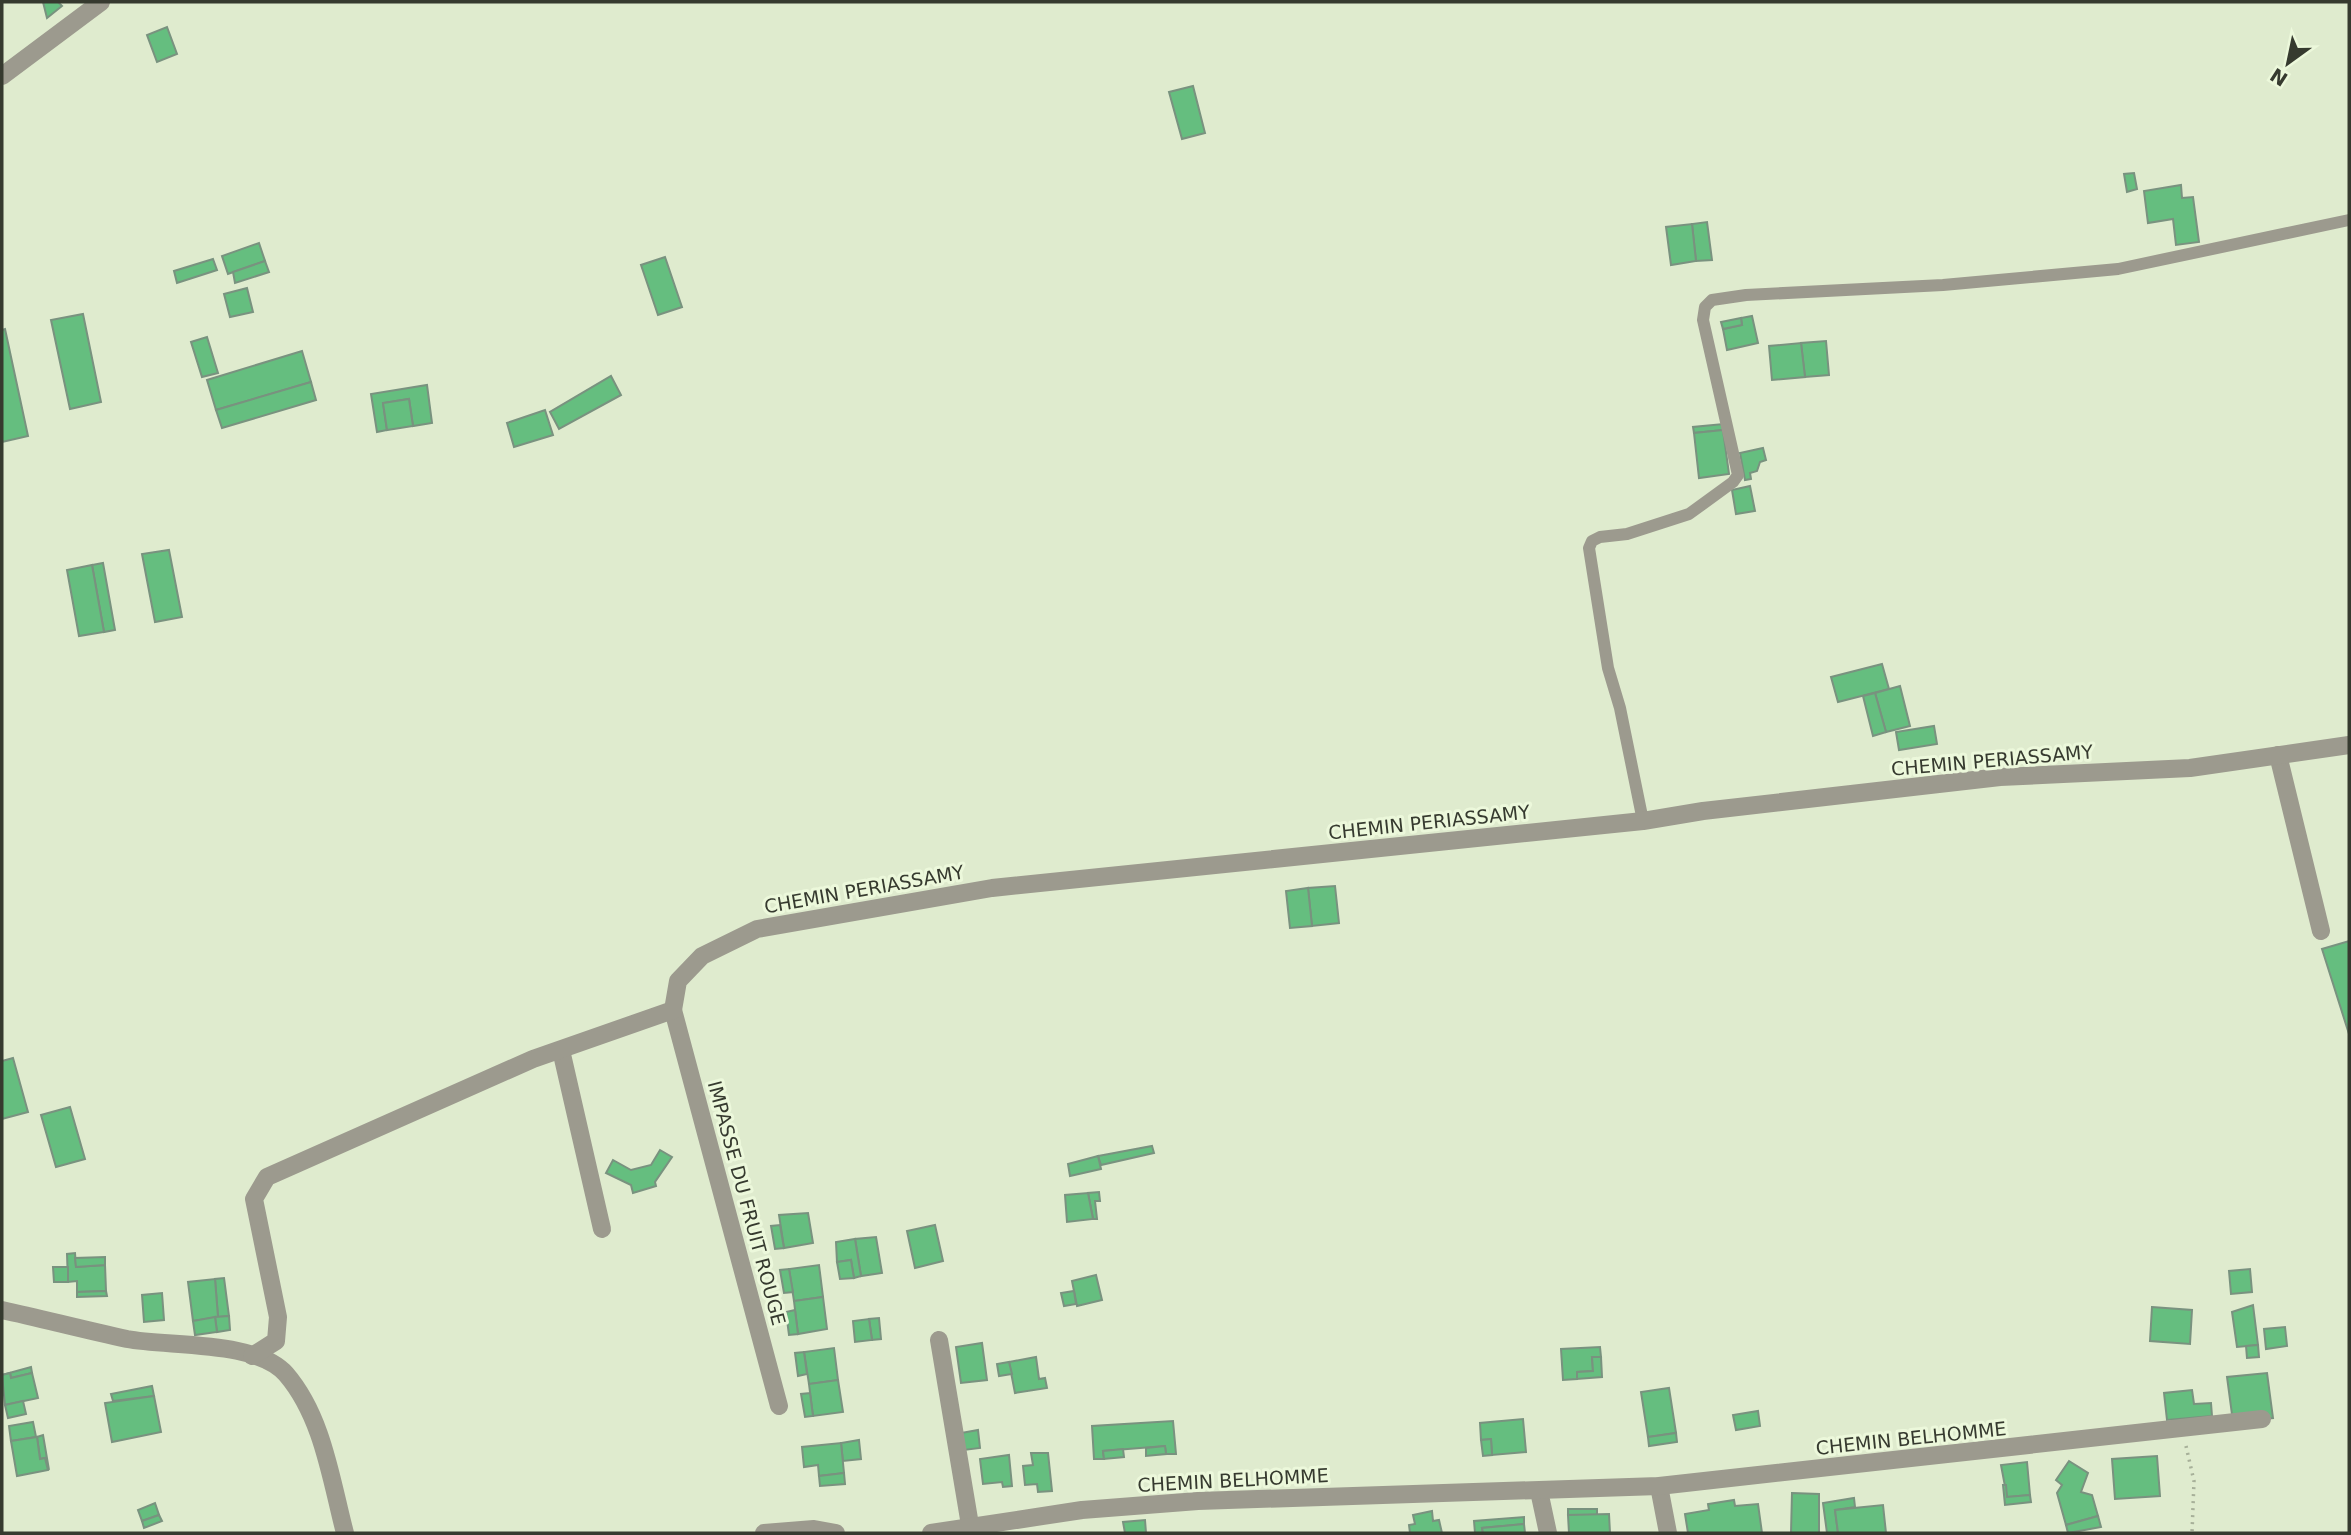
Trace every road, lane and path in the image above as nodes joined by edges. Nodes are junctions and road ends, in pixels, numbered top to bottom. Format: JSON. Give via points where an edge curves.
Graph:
{"nodes":[{"id":1,"x":101,"y":2,"type":"edge"},
{"id":2,"x":2,"y":76,"type":"edge"},
{"id":3,"x":2349,"y":220,"type":"edge"},
{"id":4,"x":2349,"y":744,"type":"edge"},
{"id":5,"x":2278,"y":755,"type":"junction"},
{"id":6,"x":1643,"y":821,"type":"junction"},
{"id":7,"x":2321,"y":931,"type":"dead end"},
{"id":8,"x":673,"y":1010,"type":"junction"},
{"id":9,"x":561,"y":1050,"type":"junction"},
{"id":10,"x":602,"y":1229,"type":"dead end"},
{"id":11,"x":2,"y":1310,"type":"edge"},
{"id":12,"x":939,"y":1340,"type":"dead end"},
{"id":13,"x":252,"y":1356,"type":"junction"},
{"id":14,"x":779,"y":1406,"type":"dead end"},
{"id":15,"x":2262,"y":1419,"type":"dead end"},
{"id":16,"x":2183,"y":1430,"type":"junction"},
{"id":17,"x":1659,"y":1486,"type":"junction"},
{"id":18,"x":1539,"y":1491,"type":"junction"},
{"id":19,"x":970,"y":1525,"type":"junction"},
{"id":20,"x":345,"y":1533,"type":"edge"},
{"id":21,"x":764,"y":1533,"type":"edge"},
{"id":22,"x":836,"y":1533,"type":"edge"},
{"id":23,"x":931,"y":1533,"type":"edge"},
{"id":24,"x":1548,"y":1533,"type":"edge"},
{"id":25,"x":1668,"y":1533,"type":"edge"},
{"id":26,"x":2192,"y":1533,"type":"edge"}],
"edges":[{"from":1,"to":2,"type":"street"},
{"from":3,"to":6,"type":"lane","via":[[2118,269],[1712,300],[1705,307],[1703,320],[1738,475],[1689,514],[1626,534],[1600,537],[1590,548],[1608,668]]},
{"from":4,"to":5,"type":"street","name":"CHEMIN PERIASSAMY"},
{"from":5,"to":6,"type":"street","name":"CHEMIN PERIASSAMY","via":[[2190,768],[2000,777]]},
{"from":5,"to":7,"type":"street"},
{"from":6,"to":8,"type":"street","name":"CHEMIN PERIASSAMY","via":[[992,888],[757,929],[702,956],[678,981]]},
{"from":8,"to":9,"type":"street"},
{"from":8,"to":14,"type":"street","name":"IMPASSE DU FRUIT ROUGE"},
{"from":9,"to":10,"type":"street"},
{"from":9,"to":13,"type":"street","via":[[267,1177],[254,1199],[278,1317],[276,1341]]},
{"from":11,"to":13,"type":"street","via":[[129,1339]]},
{"from":12,"to":19,"type":"street"},
{"from":13,"to":20,"type":"street","via":[[285,1373],[308,1409]]},
{"from":15,"to":16,"type":"street","name":"CHEMIN BELHOMME"},
{"from":16,"to":17,"type":"street","name":"CHEMIN BELHOMME"},
{"from":16,"to":26,"type":"path","via":[[2194,1481]]},
{"from":17,"to":18,"type":"street","name":"CHEMIN BELHOMME"},
{"from":17,"to":25,"type":"street"},
{"from":18,"to":19,"type":"street","name":"CHEMIN BELHOMME","via":[[1198,1502],[1082,1510]]},
{"from":18,"to":24,"type":"street"},
{"from":19,"to":23,"type":"street","name":"CHEMIN BELHOMME"},
{"from":21,"to":22,"type":"street","via":[[814,1528]]}]}
